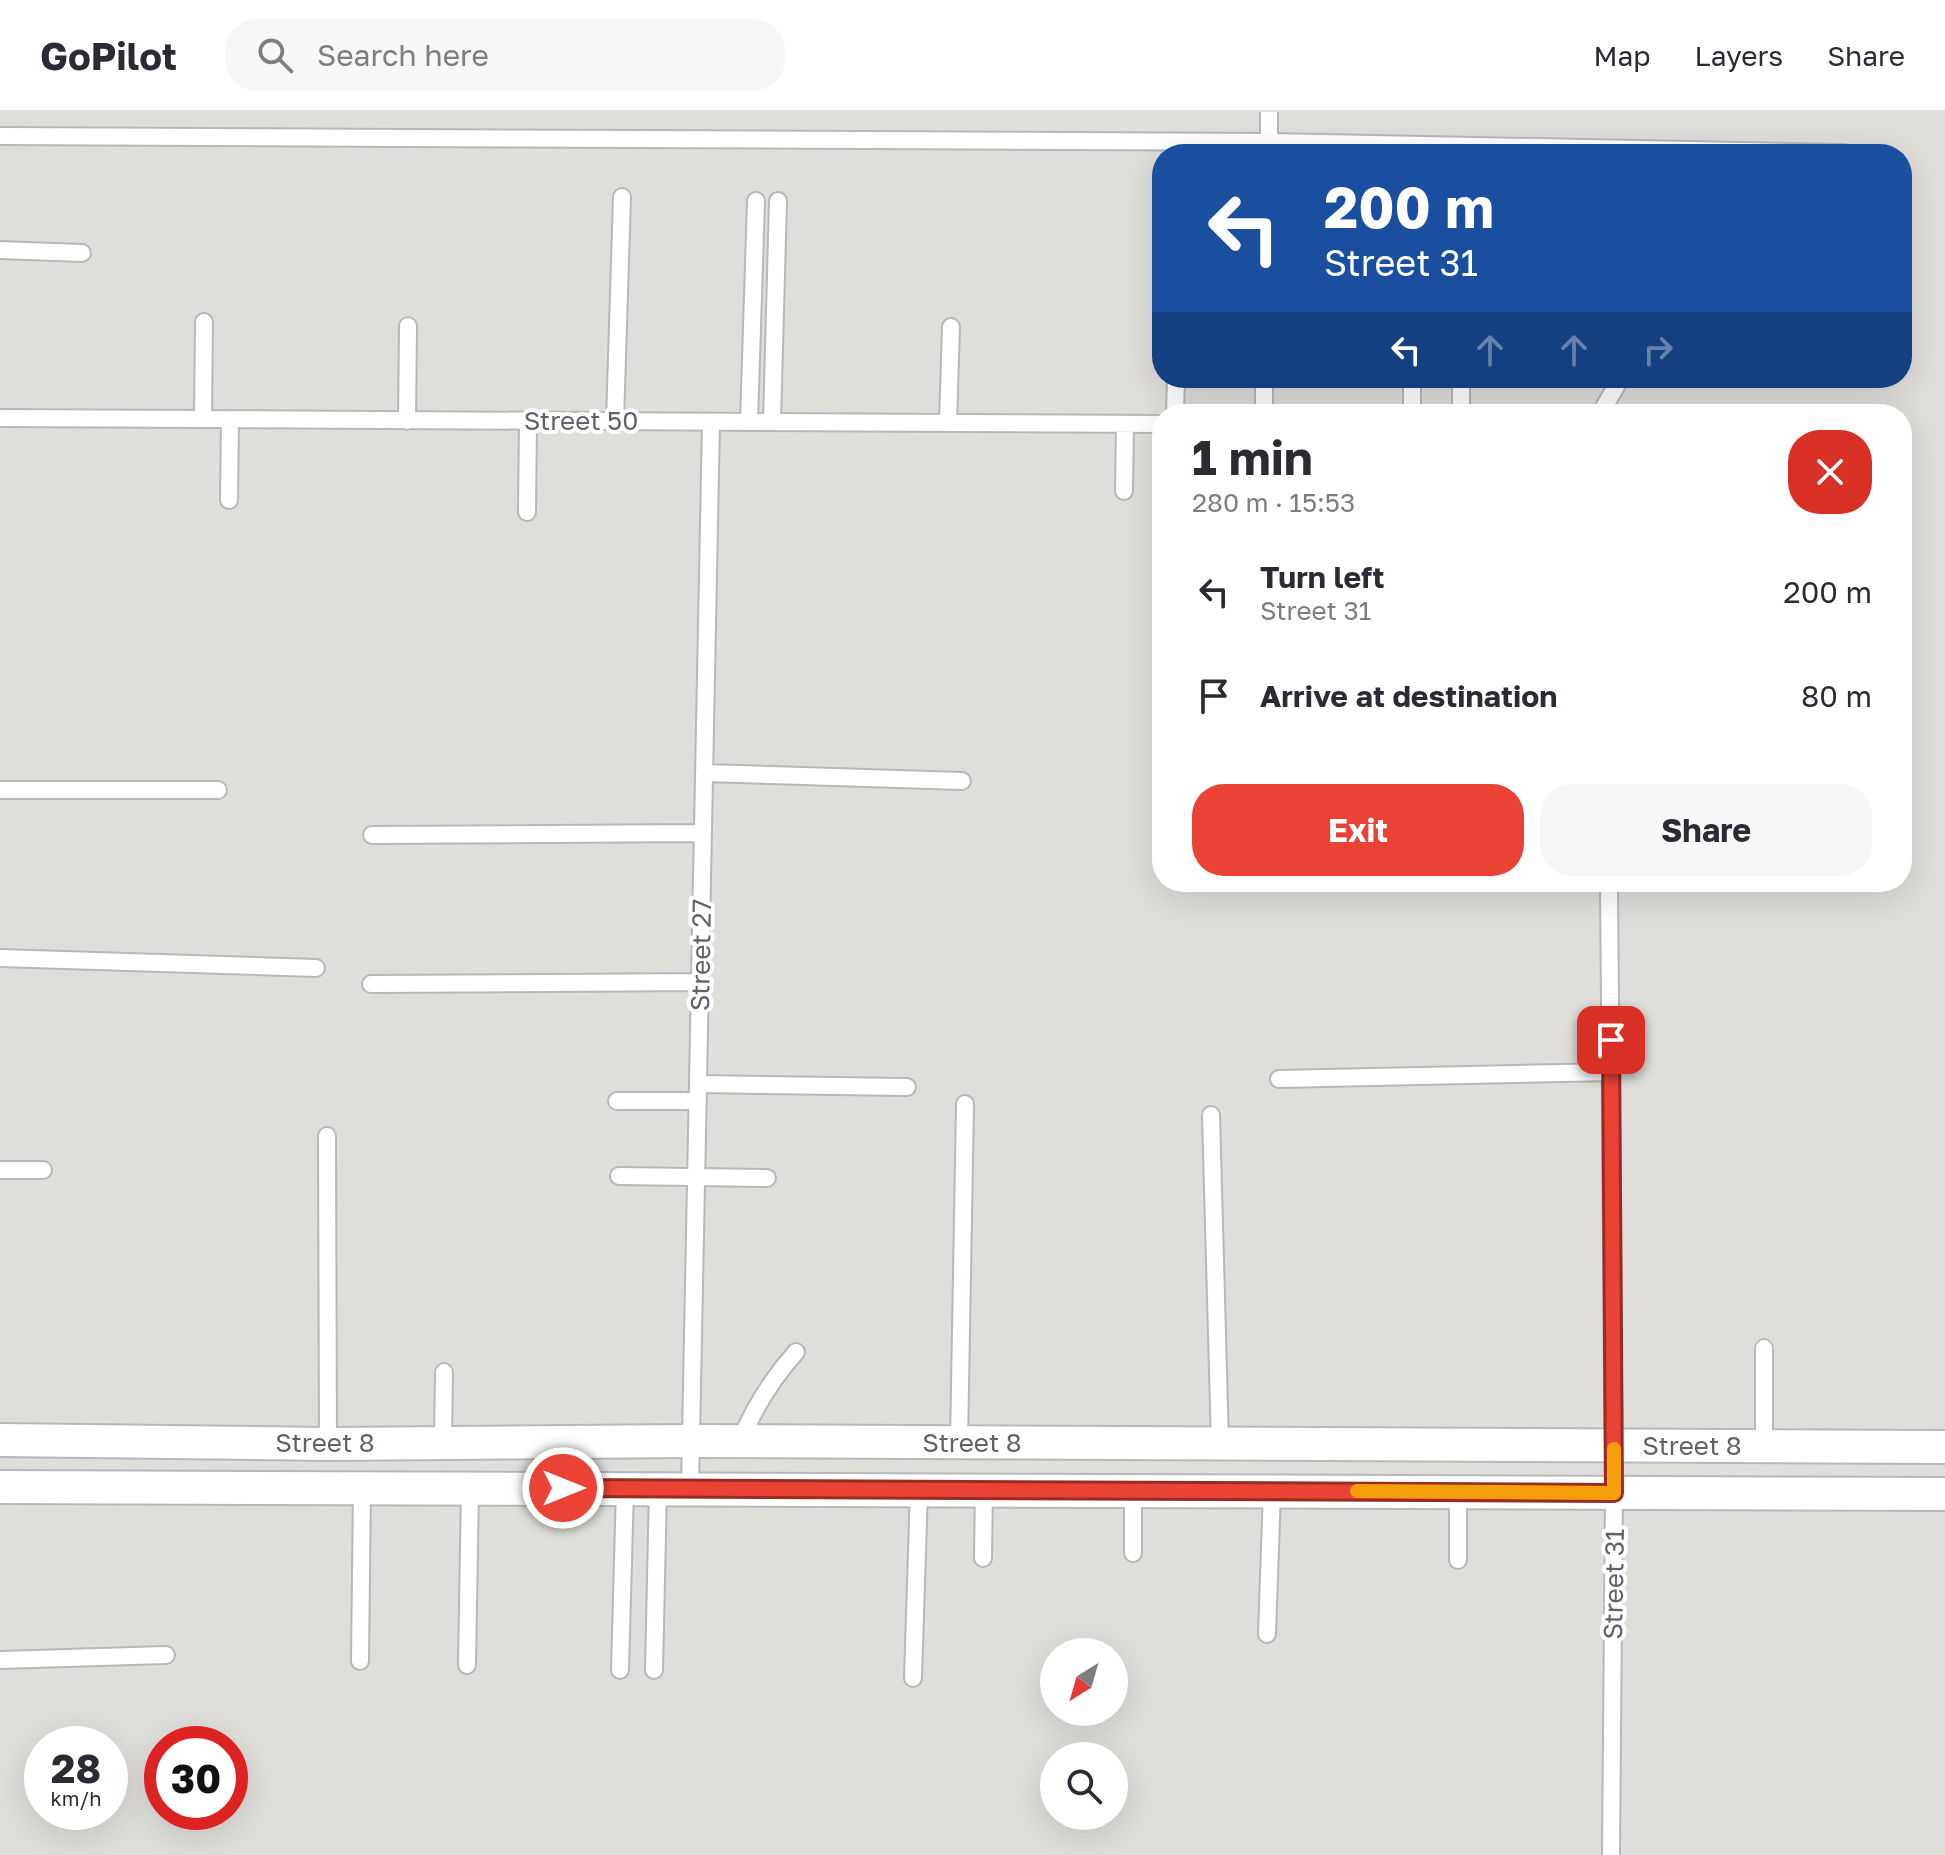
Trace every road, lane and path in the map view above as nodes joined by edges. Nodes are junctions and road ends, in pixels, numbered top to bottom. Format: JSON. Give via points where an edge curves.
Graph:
{"nodes":[{"id":1,"x":1269,"y":112,"type":"edge"},
{"id":2,"x":0,"y":136,"type":"edge"},
{"id":3,"x":1270,"y":144,"type":"edge"},
{"id":4,"x":1152,"y":147,"type":"edge"},
{"id":5,"x":622,"y":197,"type":"dead end"},
{"id":6,"x":756,"y":201,"type":"dead end"},
{"id":7,"x":778,"y":201,"type":"dead end"},
{"id":8,"x":0,"y":250,"type":"edge"},
{"id":9,"x":82,"y":253,"type":"dead end"},
{"id":10,"x":204,"y":322,"type":"dead end"},
{"id":11,"x":408,"y":326,"type":"dead end"},
{"id":12,"x":951,"y":327,"type":"dead end"},
{"id":13,"x":0,"y":418,"type":"edge"},
{"id":14,"x":203,"y":419,"type":"junction"},
{"id":15,"x":230,"y":419,"type":"junction"},
{"id":16,"x":407,"y":421,"type":"junction"},
{"id":17,"x":528,"y":421,"type":"junction"},
{"id":18,"x":615,"y":422,"type":"junction"},
{"id":19,"x":711,"y":422,"type":"junction"},
{"id":20,"x":749,"y":422,"type":"junction"},
{"id":21,"x":772,"y":422,"type":"junction"},
{"id":22,"x":948,"y":423,"type":"junction"},
{"id":23,"x":1125,"y":424,"type":"junction"},
{"id":24,"x":1152,"y":424,"type":"edge"},
{"id":25,"x":1124,"y":491,"type":"dead end"},
{"id":26,"x":229,"y":500,"type":"dead end"},
{"id":27,"x":527,"y":512,"type":"dead end"},
{"id":28,"x":704,"y":773,"type":"junction"},
{"id":29,"x":962,"y":781,"type":"dead end"},
{"id":30,"x":0,"y":790,"type":"edge"},
{"id":31,"x":218,"y":790,"type":"dead end"},
{"id":32,"x":703,"y":833,"type":"junction"},
{"id":33,"x":372,"y":835,"type":"dead end"},
{"id":34,"x":1609,"y":892,"type":"edge"},
{"id":35,"x":0,"y":958,"type":"edge"},
{"id":36,"x":316,"y":968,"type":"dead end"},
{"id":37,"x":700,"y":982,"type":"junction"},
{"id":38,"x":371,"y":984,"type":"dead end"},
{"id":39,"x":1611,"y":1072,"type":"junction"},
{"id":40,"x":1279,"y":1079,"type":"dead end"},
{"id":41,"x":698,"y":1084,"type":"junction"},
{"id":42,"x":907,"y":1087,"type":"dead end"},
{"id":43,"x":617,"y":1101,"type":"dead end"},
{"id":44,"x":698,"y":1101,"type":"junction"},
{"id":45,"x":965,"y":1104,"type":"dead end"},
{"id":46,"x":1211,"y":1115,"type":"dead end"},
{"id":47,"x":327,"y":1136,"type":"dead end"},
{"id":48,"x":0,"y":1170,"type":"edge"},
{"id":49,"x":43,"y":1170,"type":"dead end"},
{"id":50,"x":619,"y":1176,"type":"dead end"},
{"id":51,"x":696,"y":1177,"type":"junction"},
{"id":52,"x":767,"y":1178,"type":"dead end"},
{"id":53,"x":1764,"y":1348,"type":"dead end"},
{"id":54,"x":796,"y":1352,"type":"dead end"},
{"id":55,"x":444,"y":1372,"type":"dead end"},
{"id":56,"x":0,"y":1440,"type":"edge"},
{"id":57,"x":691,"y":1441,"type":"junction"},
{"id":58,"x":740,"y":1442,"type":"junction"},
{"id":59,"x":443,"y":1443,"type":"junction"},
{"id":60,"x":959,"y":1443,"type":"junction"},
{"id":61,"x":328,"y":1444,"type":"junction"},
{"id":62,"x":1220,"y":1444,"type":"junction"},
{"id":63,"x":1614,"y":1445,"type":"junction"},
{"id":64,"x":1764,"y":1446,"type":"junction"},
{"id":65,"x":1945,"y":1447,"type":"edge"},
{"id":66,"x":0,"y":1487,"type":"edge"},
{"id":67,"x":362,"y":1488,"type":"junction"},
{"id":68,"x":470,"y":1488,"type":"junction"},
{"id":69,"x":625,"y":1488,"type":"junction"},
{"id":70,"x":690,"y":1488,"type":"junction"},
{"id":71,"x":658,"y":1489,"type":"junction"},
{"id":72,"x":919,"y":1489,"type":"junction"},
{"id":73,"x":984,"y":1489,"type":"junction"},
{"id":74,"x":1133,"y":1490,"type":"junction"},
{"id":75,"x":1272,"y":1491,"type":"junction"},
{"id":76,"x":1458,"y":1491,"type":"junction"},
{"id":77,"x":1614,"y":1493,"type":"junction"},
{"id":78,"x":1945,"y":1494,"type":"edge"},
{"id":79,"x":1133,"y":1553,"type":"dead end"},
{"id":80,"x":983,"y":1558,"type":"dead end"},
{"id":81,"x":1458,"y":1560,"type":"dead end"},
{"id":82,"x":1267,"y":1634,"type":"dead end"},
{"id":83,"x":166,"y":1655,"type":"dead end"},
{"id":84,"x":0,"y":1660,"type":"edge"},
{"id":85,"x":360,"y":1661,"type":"dead end"},
{"id":86,"x":467,"y":1665,"type":"dead end"},
{"id":87,"x":620,"y":1670,"type":"dead end"},
{"id":88,"x":654,"y":1670,"type":"dead end"},
{"id":89,"x":913,"y":1678,"type":"dead end"},
{"id":90,"x":1611,"y":1855,"type":"edge"}],
"edges":[{"from":1,"to":3,"type":"lane"},
{"from":2,"to":4,"type":"lane"},
{"from":5,"to":18,"type":"lane"},
{"from":6,"to":20,"type":"lane"},
{"from":7,"to":21,"type":"lane"},
{"from":8,"to":9,"type":"lane"},
{"from":10,"to":14,"type":"lane"},
{"from":11,"to":16,"type":"lane"},
{"from":12,"to":22,"type":"lane"},
{"from":13,"to":14,"type":"lane","name":"Street 50"},
{"from":14,"to":15,"type":"lane","name":"Street 50"},
{"from":15,"to":16,"type":"lane","name":"Street 50"},
{"from":15,"to":26,"type":"lane"},
{"from":16,"to":17,"type":"lane","name":"Street 50"},
{"from":17,"to":18,"type":"lane","name":"Street 50"},
{"from":17,"to":27,"type":"lane"},
{"from":18,"to":19,"type":"lane","name":"Street 50"},
{"from":19,"to":20,"type":"lane","name":"Street 50"},
{"from":19,"to":28,"type":"lane","name":"Street 27"},
{"from":20,"to":21,"type":"lane","name":"Street 50"},
{"from":21,"to":22,"type":"lane","name":"Street 50"},
{"from":22,"to":23,"type":"lane","name":"Street 50"},
{"from":23,"to":24,"type":"lane","name":"Street 50"},
{"from":23,"to":25,"type":"lane"},
{"from":28,"to":29,"type":"lane"},
{"from":28,"to":32,"type":"lane","name":"Street 27"},
{"from":30,"to":31,"type":"lane"},
{"from":32,"to":33,"type":"lane"},
{"from":32,"to":37,"type":"lane","name":"Street 27"},
{"from":34,"to":39,"type":"lane","name":"Street 31"},
{"from":35,"to":36,"type":"lane"},
{"from":37,"to":38,"type":"lane"},
{"from":37,"to":41,"type":"lane","name":"Street 27"},
{"from":39,"to":40,"type":"lane"},
{"from":39,"to":63,"type":"lane","name":"Street 31"},
{"from":41,"to":42,"type":"lane"},
{"from":41,"to":44,"type":"lane","name":"Street 27"},
{"from":43,"to":44,"type":"lane"},
{"from":44,"to":51,"type":"lane","name":"Street 27"},
{"from":45,"to":60,"type":"lane"},
{"from":46,"to":62,"type":"lane"},
{"from":47,"to":61,"type":"lane"},
{"from":48,"to":49,"type":"lane"},
{"from":50,"to":51,"type":"lane"},
{"from":51,"to":52,"type":"lane"},
{"from":51,"to":57,"type":"lane","name":"Street 27"},
{"from":53,"to":64,"type":"lane"},
{"from":54,"to":58,"type":"lane","via":[[773,1378]]},
{"from":55,"to":59,"type":"lane"},
{"from":56,"to":61,"type":"street","name":"Street 8"},
{"from":57,"to":58,"type":"street","name":"Street 8"},
{"from":57,"to":59,"type":"street","name":"Street 8"},
{"from":57,"to":70,"type":"lane","name":"Street 27"},
{"from":58,"to":60,"type":"street","name":"Street 8"},
{"from":59,"to":61,"type":"street","name":"Street 8"},
{"from":60,"to":62,"type":"street","name":"Street 8"},
{"from":62,"to":63,"type":"street","name":"Street 8"},
{"from":63,"to":64,"type":"street","name":"Street 8"},
{"from":63,"to":77,"type":"lane","name":"Street 31"},
{"from":64,"to":65,"type":"street","name":"Street 8"},
{"from":66,"to":67,"type":"street","name":"Street 8"},
{"from":67,"to":68,"type":"street","name":"Street 8"},
{"from":67,"to":85,"type":"lane"},
{"from":68,"to":69,"type":"street","name":"Street 8"},
{"from":68,"to":86,"type":"lane"},
{"from":69,"to":71,"type":"street","name":"Street 8"},
{"from":69,"to":87,"type":"lane"},
{"from":70,"to":71,"type":"street","name":"Street 8"},
{"from":70,"to":72,"type":"street","name":"Street 8"},
{"from":71,"to":88,"type":"lane"},
{"from":72,"to":73,"type":"street","name":"Street 8"},
{"from":72,"to":89,"type":"lane"},
{"from":73,"to":74,"type":"street","name":"Street 8"},
{"from":73,"to":80,"type":"lane"},
{"from":74,"to":75,"type":"street","name":"Street 8"},
{"from":74,"to":79,"type":"lane"},
{"from":75,"to":76,"type":"street","name":"Street 8"},
{"from":75,"to":82,"type":"lane"},
{"from":76,"to":77,"type":"street","name":"Street 8"},
{"from":76,"to":81,"type":"lane"},
{"from":77,"to":78,"type":"street","name":"Street 8"},
{"from":77,"to":90,"type":"lane","name":"Street 31"},
{"from":83,"to":84,"type":"lane"}]}
